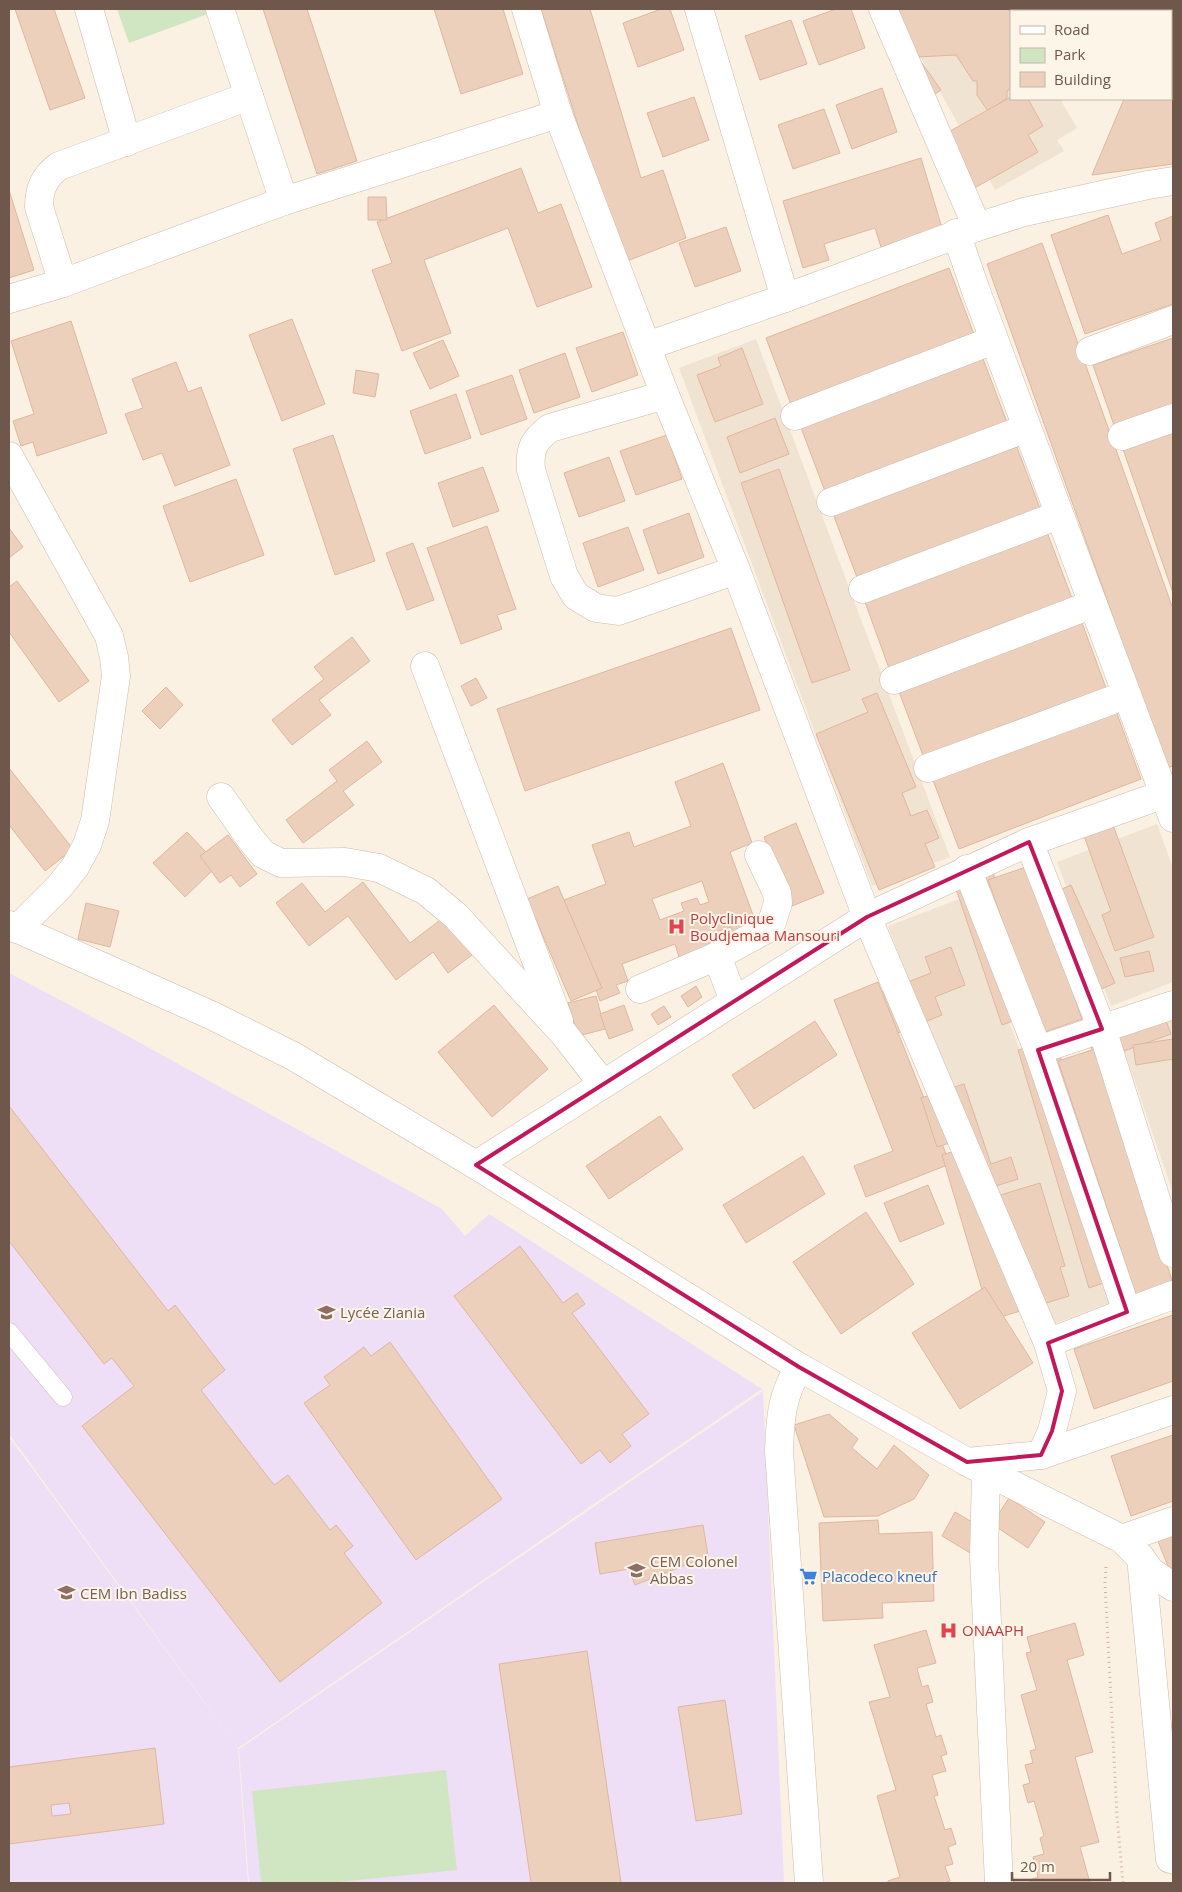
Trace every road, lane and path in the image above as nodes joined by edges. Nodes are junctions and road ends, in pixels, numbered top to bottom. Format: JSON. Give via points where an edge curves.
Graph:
{"nodes":[{"id":1,"x":88,"y":9,"type":"edge"},
{"id":2,"x":220,"y":9,"type":"edge"},
{"id":3,"x":526,"y":9,"type":"edge"},
{"id":4,"x":699,"y":9,"type":"edge"},
{"id":5,"x":890,"y":12,"type":"edge"},
{"id":6,"x":249,"y":96,"type":"junction"},
{"id":7,"x":558,"y":114,"type":"junction"},
{"id":8,"x":127,"y":142,"type":"junction"},
{"id":9,"x":1173,"y":181,"type":"edge"},
{"id":10,"x":284,"y":201,"type":"junction"},
{"id":11,"x":966,"y":230,"type":"junction"},
{"id":12,"x":63,"y":283,"type":"junction"},
{"id":13,"x":786,"y":298,"type":"junction"},
{"id":14,"x":9,"y":299,"type":"edge"},
{"id":15,"x":1173,"y":320,"type":"edge"},
{"id":16,"x":994,"y":340,"type":"junction"},
{"id":17,"x":647,"y":346,"type":"junction"},
{"id":18,"x":1090,"y":351,"type":"dead end"},
{"id":19,"x":666,"y":395,"type":"junction"},
{"id":20,"x":795,"y":416,"type":"dead end"},
{"id":21,"x":1173,"y":418,"type":"edge"},
{"id":22,"x":1027,"y":428,"type":"junction"},
{"id":23,"x":1122,"y":436,"type":"dead end"},
{"id":24,"x":9,"y":456,"type":"edge"},
{"id":25,"x":831,"y":502,"type":"dead end"},
{"id":26,"x":1059,"y":515,"type":"junction"},
{"id":27,"x":736,"y":570,"type":"junction"},
{"id":28,"x":863,"y":589,"type":"dead end"},
{"id":29,"x":1093,"y":604,"type":"junction"},
{"id":30,"x":425,"y":666,"type":"dead end"},
{"id":31,"x":894,"y":680,"type":"dead end"},
{"id":32,"x":1126,"y":695,"type":"junction"},
{"id":33,"x":928,"y":768,"type":"dead end"},
{"id":34,"x":222,"y":797,"type":"dead end"},
{"id":35,"x":1170,"y":801,"type":"edge"},
{"id":36,"x":1029,"y":842,"type":"junction"},
{"id":37,"x":759,"y":855,"type":"dead end"},
{"id":38,"x":968,"y":869,"type":"junction"},
{"id":39,"x":867,"y":917,"type":"junction"},
{"id":40,"x":13,"y":927,"type":"edge"},
{"id":41,"x":717,"y":956,"type":"junction"},
{"id":42,"x":640,"y":989,"type":"dead end"},
{"id":43,"x":734,"y":1001,"type":"junction"},
{"id":44,"x":1173,"y":1005,"type":"edge"},
{"id":45,"x":1102,"y":1029,"type":"junction"},
{"id":46,"x":564,"y":1034,"type":"junction"},
{"id":47,"x":1038,"y":1050,"type":"junction"},
{"id":48,"x":604,"y":1084,"type":"junction"},
{"id":49,"x":476,"y":1165,"type":"junction"},
{"id":50,"x":1173,"y":1253,"type":"edge"},
{"id":51,"x":1173,"y":1296,"type":"edge"},
{"id":52,"x":1127,"y":1312,"type":"junction"},
{"id":53,"x":9,"y":1332,"type":"edge"},
{"id":54,"x":1048,"y":1343,"type":"junction"},
{"id":55,"x":800,"y":1367,"type":"junction"},
{"id":56,"x":63,"y":1397,"type":"dead end"},
{"id":57,"x":1173,"y":1410,"type":"edge"},
{"id":58,"x":1041,"y":1455,"type":"junction"},
{"id":59,"x":977,"y":1467,"type":"junction"},
{"id":60,"x":1173,"y":1521,"type":"edge"},
{"id":61,"x":1131,"y":1548,"type":"junction"},
{"id":62,"x":1173,"y":1587,"type":"edge"},
{"id":63,"x":1170,"y":1859,"type":"dead end"},
{"id":64,"x":809,"y":1883,"type":"edge"},
{"id":65,"x":999,"y":1883,"type":"edge"},
{"id":66,"x":1123,"y":1883,"type":"edge"}],
"edges":[{"from":1,"to":8,"type":"street"},
{"from":2,"to":6,"type":"street"},
{"from":3,"to":7,"type":"street"},
{"from":4,"to":13,"type":"street"},
{"from":5,"to":11,"type":"street"},
{"from":6,"to":8,"type":"street"},
{"from":6,"to":10,"type":"street"},
{"from":7,"to":10,"type":"street"},
{"from":7,"to":17,"type":"street"},
{"from":8,"to":12,"type":"street","via":[[59,166],[49,173],[43,184],[39,207]]},
{"from":9,"to":11,"type":"street","via":[[1024,212]]},
{"from":10,"to":12,"type":"street"},
{"from":11,"to":13,"type":"street"},
{"from":11,"to":16,"type":"street"},
{"from":12,"to":14,"type":"street"},
{"from":13,"to":17,"type":"street"},
{"from":15,"to":18,"type":"street"},
{"from":16,"to":20,"type":"street"},
{"from":16,"to":22,"type":"street"},
{"from":17,"to":19,"type":"street"},
{"from":19,"to":27,"type":"street"},
{"from":19,"to":27,"type":"street","via":[[550,428],[534,446],[530,458],[533,476],[564,576],[576,596],[596,608],[618,611]]},
{"from":21,"to":23,"type":"street"},
{"from":22,"to":25,"type":"street"},
{"from":22,"to":26,"type":"street"},
{"from":24,"to":40,"type":"street","via":[[109,636],[116,676],[95,821],[87,845],[59,887]]},
{"from":26,"to":28,"type":"street"},
{"from":26,"to":29,"type":"street"},
{"from":27,"to":39,"type":"street"},
{"from":29,"to":31,"type":"street"},
{"from":29,"to":32,"type":"street"},
{"from":30,"to":46,"type":"street"},
{"from":32,"to":33,"type":"street"},
{"from":32,"to":35,"type":"street"},
{"from":34,"to":46,"type":"street","via":[[263,854],[281,863],[345,862],[379,868],[426,891],[456,916]]},
{"from":35,"to":36,"type":"street"},
{"from":36,"to":38,"type":"street"},
{"from":36,"to":45,"type":"street"},
{"from":37,"to":41,"type":"street","via":[[777,894],[776,913],[765,930]]},
{"from":38,"to":39,"type":"street"},
{"from":38,"to":47,"type":"street"},
{"from":39,"to":43,"type":"street"},
{"from":39,"to":54,"type":"street"},
{"from":40,"to":49,"type":"street","via":[[213,1016],[293,1056]]},
{"from":41,"to":42,"type":"street"},
{"from":41,"to":43,"type":"street"},
{"from":43,"to":48,"type":"street"},
{"from":44,"to":45,"type":"street"},
{"from":45,"to":47,"type":"street"},
{"from":45,"to":50,"type":"street"},
{"from":46,"to":48,"type":"street"},
{"from":47,"to":52,"type":"street"},
{"from":48,"to":49,"type":"street"},
{"from":49,"to":55,"type":"street"},
{"from":51,"to":52,"type":"street"},
{"from":52,"to":54,"type":"street"},
{"from":53,"to":56,"type":"lane"},
{"from":54,"to":58,"type":"street","via":[[1062,1391],[1052,1431]]},
{"from":55,"to":59,"type":"street"},
{"from":55,"to":64,"type":"street","via":[[788,1385],[779,1451]]},
{"from":57,"to":58,"type":"street"},
{"from":58,"to":59,"type":"street"},
{"from":59,"to":61,"type":"street"},
{"from":59,"to":65,"type":"street"},
{"from":60,"to":61,"type":"street"},
{"from":61,"to":62,"type":"street","via":[[1150,1571]]},
{"from":61,"to":63,"type":"street"},
{"from":61,"to":66,"type":"path","via":[[1113,1550],[1105,1583]]}]}
